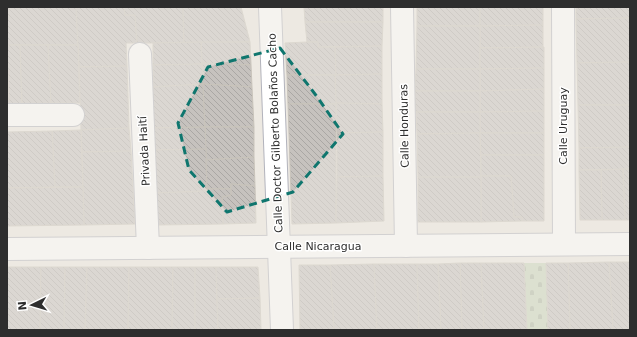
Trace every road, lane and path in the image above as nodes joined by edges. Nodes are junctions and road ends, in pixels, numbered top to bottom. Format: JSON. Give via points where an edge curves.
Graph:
{"nodes":[{"id":1,"x":270,"y":7,"type":"edge"},
{"id":2,"x":402,"y":7,"type":"edge"},
{"id":3,"x":563,"y":7,"type":"edge"},
{"id":4,"x":140,"y":54,"type":"dead end"},
{"id":5,"x":7,"y":115,"type":"edge"},
{"id":6,"x":73,"y":115,"type":"dead end"},
{"id":7,"x":564,"y":244,"type":"junction"},
{"id":8,"x":630,"y":244,"type":"edge"},
{"id":9,"x":406,"y":246,"type":"junction"},
{"id":10,"x":279,"y":247,"type":"junction"},
{"id":11,"x":148,"y":248,"type":"junction"},
{"id":12,"x":7,"y":249,"type":"edge"},
{"id":13,"x":282,"y":330,"type":"edge"}],
"edges":[{"from":1,"to":10,"type":"street","name":"Calle Doctor Gilberto Bolaños Cacho"},
{"from":2,"to":9,"type":"street","name":"Calle Honduras"},
{"from":3,"to":7,"type":"street","name":"Calle Uruguay"},
{"from":4,"to":11,"type":"street","name":"Privada Haití"},
{"from":5,"to":6,"type":"street"},
{"from":7,"to":8,"type":"street","name":"Calle Nicaragua"},
{"from":7,"to":9,"type":"street","name":"Calle Nicaragua"},
{"from":9,"to":10,"type":"street","name":"Calle Nicaragua"},
{"from":10,"to":11,"type":"street","name":"Calle Nicaragua"},
{"from":10,"to":13,"type":"street","name":"Calle Doctor Gilberto Bolaños Cacho"},
{"from":11,"to":12,"type":"street","name":"Calle Nicaragua"}]}
